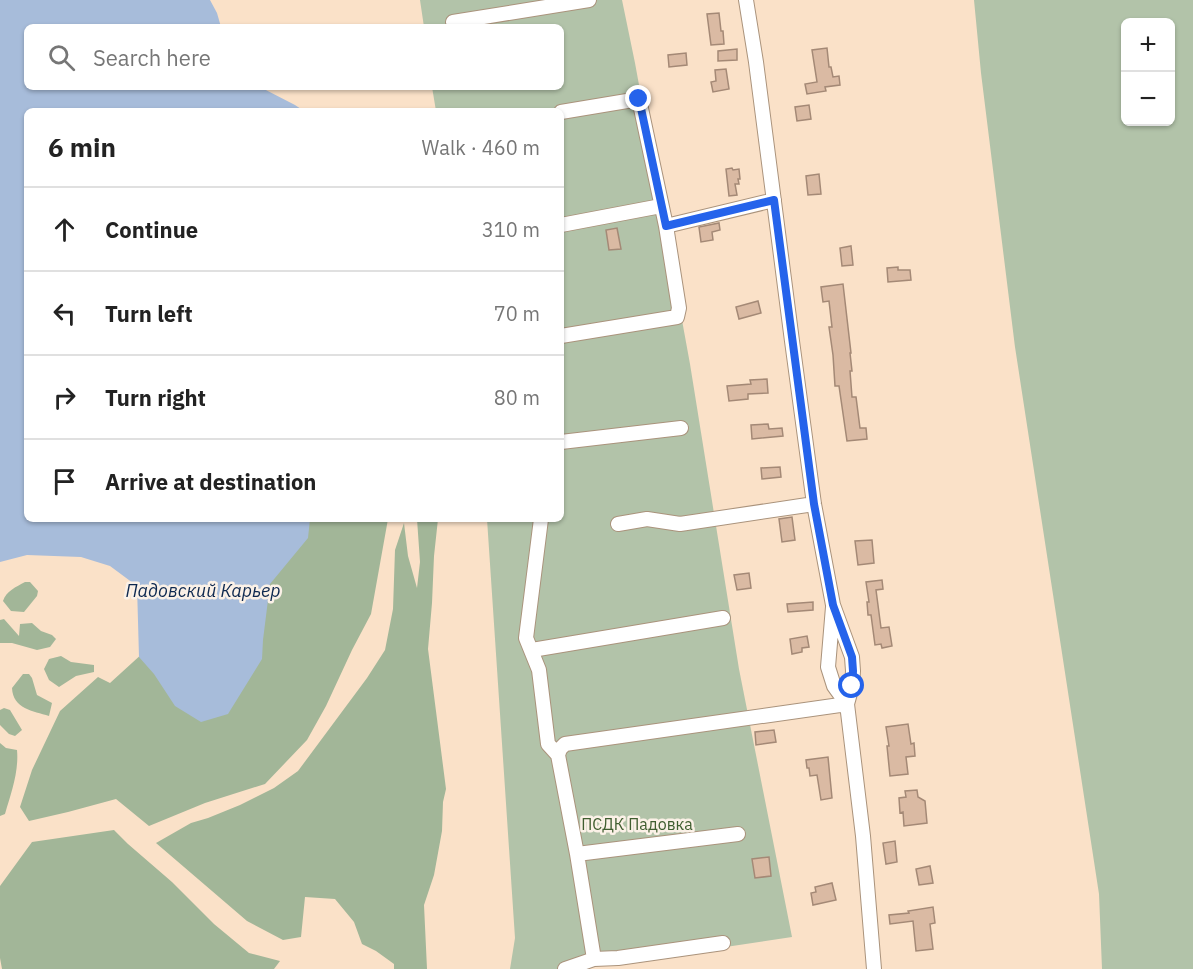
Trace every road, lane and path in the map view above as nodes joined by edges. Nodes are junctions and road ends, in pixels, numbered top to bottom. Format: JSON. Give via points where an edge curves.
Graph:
{"nodes":[{"id":1,"x":590,"y":0,"type":"edge"},
{"id":2,"x":746,"y":0,"type":"edge"},
{"id":3,"x":453,"y":21,"type":"dead end"},
{"id":4,"x":564,"y":112,"type":"edge"},
{"id":5,"x":774,"y":200,"type":"junction"},
{"id":6,"x":662,"y":206,"type":"junction"},
{"id":7,"x":564,"y":224,"type":"edge"},
{"id":8,"x":666,"y":226,"type":"junction"},
{"id":9,"x":564,"y":335,"type":"edge"},
{"id":10,"x":681,"y":428,"type":"dead end"},
{"id":11,"x":564,"y":442,"type":"edge"},
{"id":12,"x":814,"y":504,"type":"junction"},
{"id":13,"x":541,"y":522,"type":"edge"},
{"id":14,"x":618,"y":524,"type":"dead end"},
{"id":15,"x":833,"y":605,"type":"junction"},
{"id":16,"x":723,"y":618,"type":"dead end"},
{"id":17,"x":532,"y":650,"type":"junction"},
{"id":18,"x":847,"y":704,"type":"junction"},
{"id":19,"x":558,"y":754,"type":"junction"},
{"id":20,"x":738,"y":834,"type":"dead end"},
{"id":21,"x":577,"y":854,"type":"junction"},
{"id":22,"x":723,"y":943,"type":"dead end"},
{"id":23,"x":594,"y":959,"type":"junction"},
{"id":24,"x":565,"y":969,"type":"edge"},
{"id":25,"x":874,"y":969,"type":"edge"}],
"edges":[{"from":1,"to":3,"type":"street"},
{"from":2,"to":5,"type":"street"},
{"from":4,"to":6,"type":"street","via":[[639,99]]},
{"from":5,"to":8,"type":"street"},
{"from":5,"to":12,"type":"street"},
{"from":6,"to":7,"type":"street"},
{"from":6,"to":8,"type":"street"},
{"from":8,"to":9,"type":"street","via":[[679,308],[676,316]]},
{"from":10,"to":11,"type":"street"},
{"from":12,"to":14,"type":"street","via":[[680,524],[647,519]]},
{"from":12,"to":15,"type":"street"},
{"from":13,"to":17,"type":"street","via":[[526,638]]},
{"from":15,"to":18,"type":"street","via":[[852,657],[852,686]]},
{"from":15,"to":18,"type":"street","via":[[828,667],[834,686]]},
{"from":16,"to":17,"type":"street"},
{"from":17,"to":19,"type":"street","via":[[539,670],[548,744]]},
{"from":18,"to":19,"type":"street","via":[[565,744]]},
{"from":18,"to":25,"type":"street"},
{"from":19,"to":21,"type":"street"},
{"from":20,"to":21,"type":"street"},
{"from":21,"to":23,"type":"street"},
{"from":22,"to":23,"type":"street"},
{"from":23,"to":24,"type":"street"}]}
